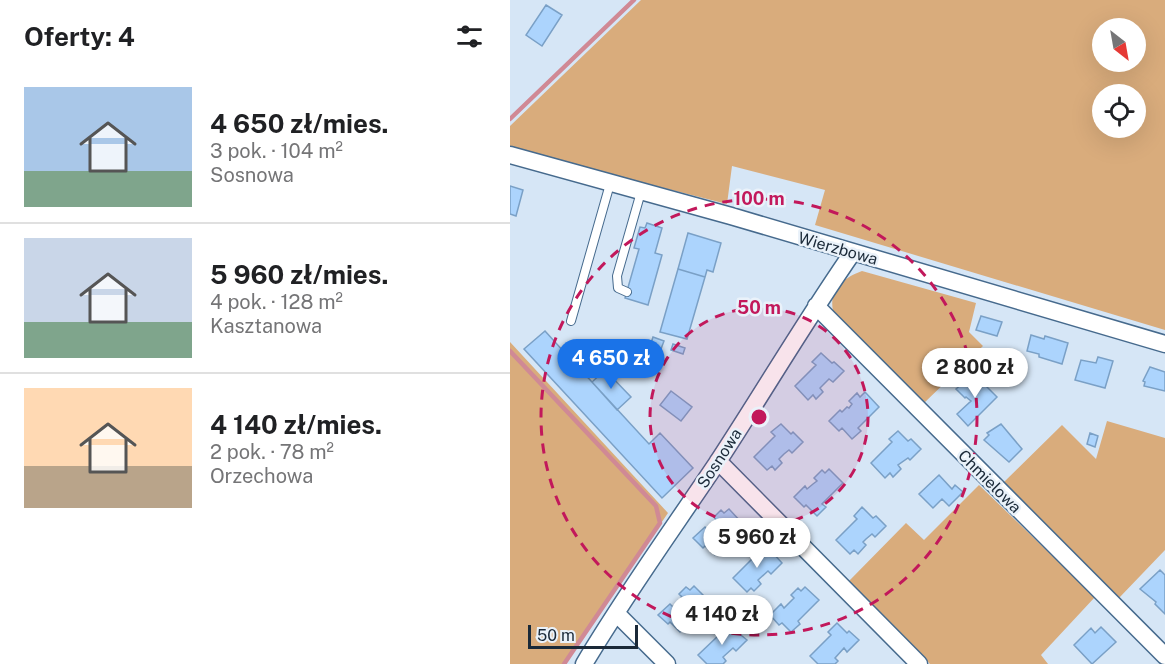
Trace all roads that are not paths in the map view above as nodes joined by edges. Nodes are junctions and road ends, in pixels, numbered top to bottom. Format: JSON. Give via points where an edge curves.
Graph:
{"nodes":[{"id":1,"x":510,"y":155,"type":"edge"},
{"id":2,"x":610,"y":184,"type":"junction"},
{"id":3,"x":641,"y":192,"type":"junction"},
{"id":4,"x":853,"y":252,"type":"junction"},
{"id":5,"x":627,"y":292,"type":"dead end"},
{"id":6,"x":816,"y":306,"type":"junction"},
{"id":7,"x":571,"y":321,"type":"dead end"},
{"id":8,"x":1165,"y":344,"type":"edge"},
{"id":9,"x":718,"y":461,"type":"junction"},
{"id":10,"x":616,"y":613,"type":"junction"},
{"id":11,"x":1162,"y":646,"type":"edge"},
{"id":12,"x":584,"y":664,"type":"edge"},
{"id":13,"x":667,"y":664,"type":"edge"},
{"id":14,"x":919,"y":664,"type":"edge"}],
"edges":[{"from":1,"to":2,"type":"street","name":"Wierzbowa"},
{"from":2,"to":3,"type":"street","name":"Wierzbowa"},
{"from":2,"to":7,"type":"lane"},
{"from":3,"to":4,"type":"street","name":"Wierzbowa"},
{"from":3,"to":5,"type":"lane","via":[[616,276],[618,288]]},
{"from":4,"to":6,"type":"street","name":"Sosnowa"},
{"from":4,"to":8,"type":"street","name":"Wierzbowa"},
{"from":6,"to":9,"type":"street","name":"Sosnowa"},
{"from":6,"to":11,"type":"street","name":"Chmielowa"},
{"from":9,"to":10,"type":"street","name":"Sosnowa"},
{"from":9,"to":14,"type":"street"},
{"from":10,"to":12,"type":"street","name":"Sosnowa"},
{"from":10,"to":13,"type":"street"}]}
